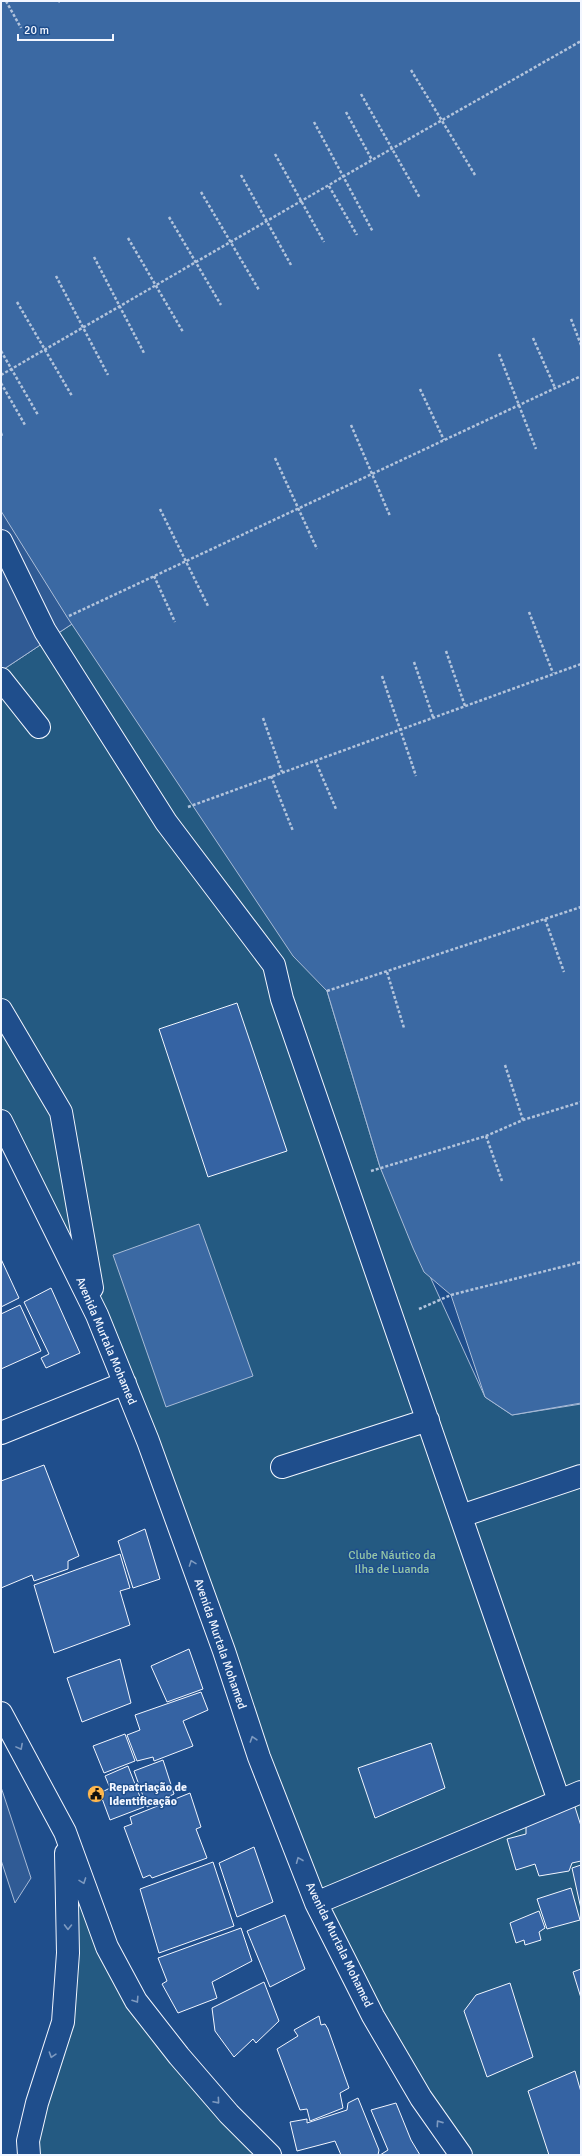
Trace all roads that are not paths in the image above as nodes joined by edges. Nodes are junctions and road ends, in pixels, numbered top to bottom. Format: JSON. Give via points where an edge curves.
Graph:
{"nodes":[{"id":1,"x":1,"y":541,"type":"edge"},
{"id":2,"x":1,"y":679,"type":"edge"},
{"id":3,"x":39,"y":727,"type":"dead end"},
{"id":4,"x":1,"y":1010,"type":"edge"},
{"id":5,"x":1,"y":1121,"type":"edge"},
{"id":6,"x":97,"y":1315,"type":"junction"},
{"id":7,"x":124,"y":1382,"type":"junction"},
{"id":8,"x":428,"y":1420,"type":"junction"},
{"id":9,"x":1,"y":1433,"type":"edge"},
{"id":10,"x":282,"y":1468,"type":"dead end"},
{"id":11,"x":581,"y":1476,"type":"edge"},
{"id":12,"x":461,"y":1516,"type":"junction"},
{"id":13,"x":1,"y":1713,"type":"edge"},
{"id":14,"x":581,"y":1792,"type":"edge"},
{"id":15,"x":559,"y":1801,"type":"junction"},
{"id":16,"x":65,"y":1832,"type":"junction"},
{"id":17,"x":316,"y":1903,"type":"junction"},
{"id":18,"x":27,"y":2150,"type":"edge"},
{"id":19,"x":270,"y":2155,"type":"edge"},
{"id":20,"x":461,"y":2155,"type":"edge"}],
"edges":[{"from":1,"to":8,"type":"street","via":[[45,631],[166,822],[274,965],[282,999]]},
{"from":2,"to":3,"type":"street"},
{"from":4,"to":6,"type":"street","via":[[61,1112]]},
{"from":5,"to":6,"type":"street","name":"Avenida Murtala Mohamed"},
{"from":6,"to":7,"type":"street","name":"Avenida Murtala Mohamed"},
{"from":7,"to":9,"type":"street"},
{"from":17,"to":7,"type":"street","name":"Avenida Murtala Mohamed","one_way":true,"via":[[259,1757],[224,1652],[148,1441]]},
{"from":8,"to":10,"type":"street"},
{"from":8,"to":12,"type":"street"},
{"from":11,"to":12,"type":"street"},
{"from":12,"to":15,"type":"street"},
{"from":13,"to":16,"type":"street","one_way":true},
{"from":14,"to":15,"type":"street"},
{"from":15,"to":17,"type":"street"},
{"from":16,"to":18,"type":"street","one_way":true,"via":[[68,1945],[63,2022],[37,2103]]},
{"from":16,"to":19,"type":"street","one_way":true,"via":[[107,1948],[136,2001],[178,2056],[229,2114]]},
{"from":20,"to":17,"type":"street","name":"Avenida Murtala Mohamed","one_way":true,"via":[[421,2098],[377,2023]]}]}
